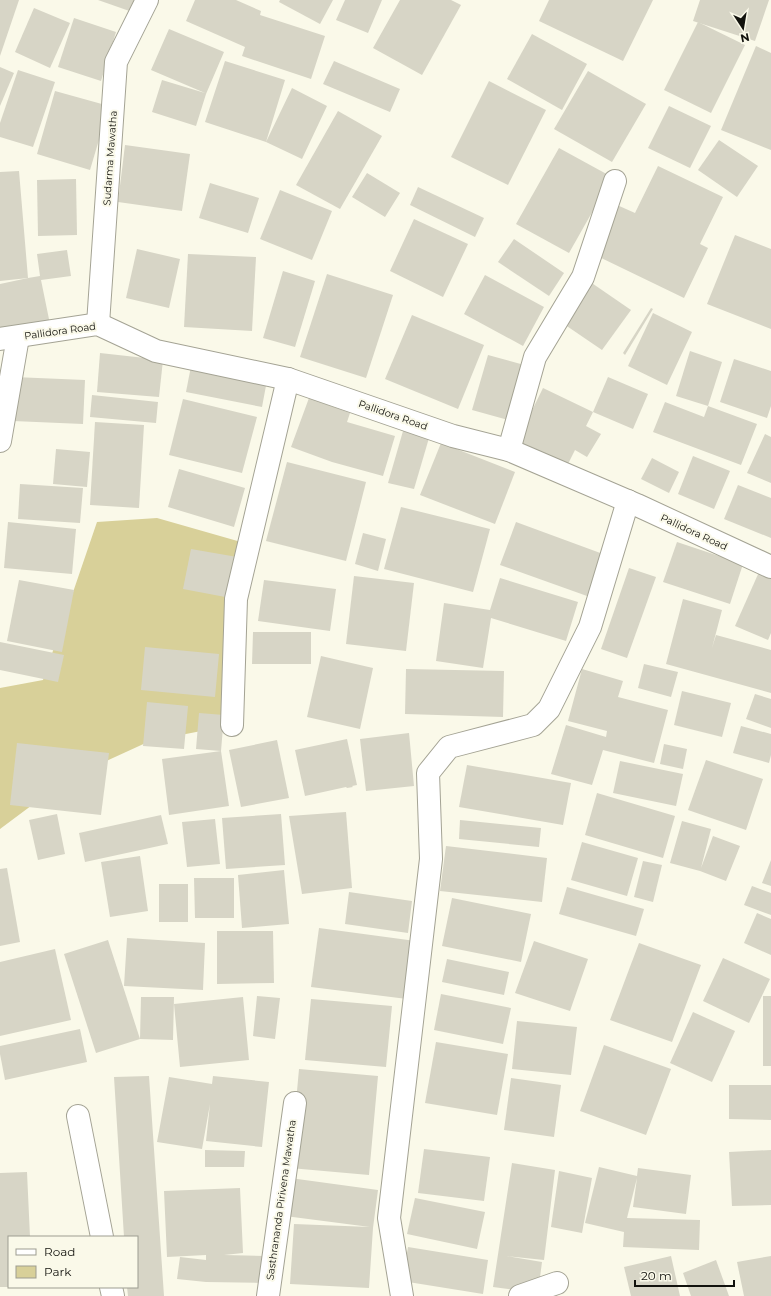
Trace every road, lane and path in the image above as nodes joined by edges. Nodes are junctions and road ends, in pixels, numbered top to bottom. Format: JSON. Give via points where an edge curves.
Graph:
{"nodes":[{"id":1,"x":148,"y":0,"type":"edge"},
{"id":2,"x":615,"y":181,"type":"dead end"},
{"id":3,"x":98,"y":324,"type":"junction"},
{"id":4,"x":9,"y":338,"type":"edge"},
{"id":5,"x":288,"y":379,"type":"junction"},
{"id":6,"x":0,"y":441,"type":"edge"},
{"id":7,"x":509,"y":450,"type":"junction"},
{"id":8,"x":628,"y":501,"type":"junction"},
{"id":9,"x":771,"y":567,"type":"edge"},
{"id":10,"x":232,"y":725,"type":"dead end"},
{"id":11,"x":295,"y":1103,"type":"dead end"},
{"id":12,"x":78,"y":1116,"type":"dead end"},
{"id":13,"x":102,"y":1236,"type":"edge"},
{"id":14,"x":557,"y":1283,"type":"dead end"},
{"id":15,"x":268,"y":1296,"type":"edge"},
{"id":16,"x":402,"y":1296,"type":"edge"},
{"id":17,"x":520,"y":1296,"type":"edge"}],
"edges":[{"from":1,"to":3,"type":"street","name":"Sudarma Mawatha","via":[[116,62]]},
{"from":2,"to":7,"type":"street","via":[[583,277],[535,357]]},
{"from":3,"to":4,"type":"street","name":"Pallidora Road"},
{"from":3,"to":5,"type":"street","name":"Pallidora Road","via":[[156,352]]},
{"from":4,"to":6,"type":"street"},
{"from":5,"to":7,"type":"street","name":"Pallidora Road","via":[[453,436]]},
{"from":5,"to":10,"type":"street","via":[[236,599]]},
{"from":7,"to":8,"type":"street","name":"Pallidora Road"},
{"from":8,"to":9,"type":"street","name":"Pallidora Road"},
{"from":8,"to":16,"type":"street","via":[[590,627],[549,709],[533,725],[449,747],[428,773],[431,859],[389,1218]]},
{"from":11,"to":15,"type":"street","name":"Sasthrananda Pirivena Mawatha"},
{"from":12,"to":13,"type":"street"},
{"from":14,"to":17,"type":"street"}]}
